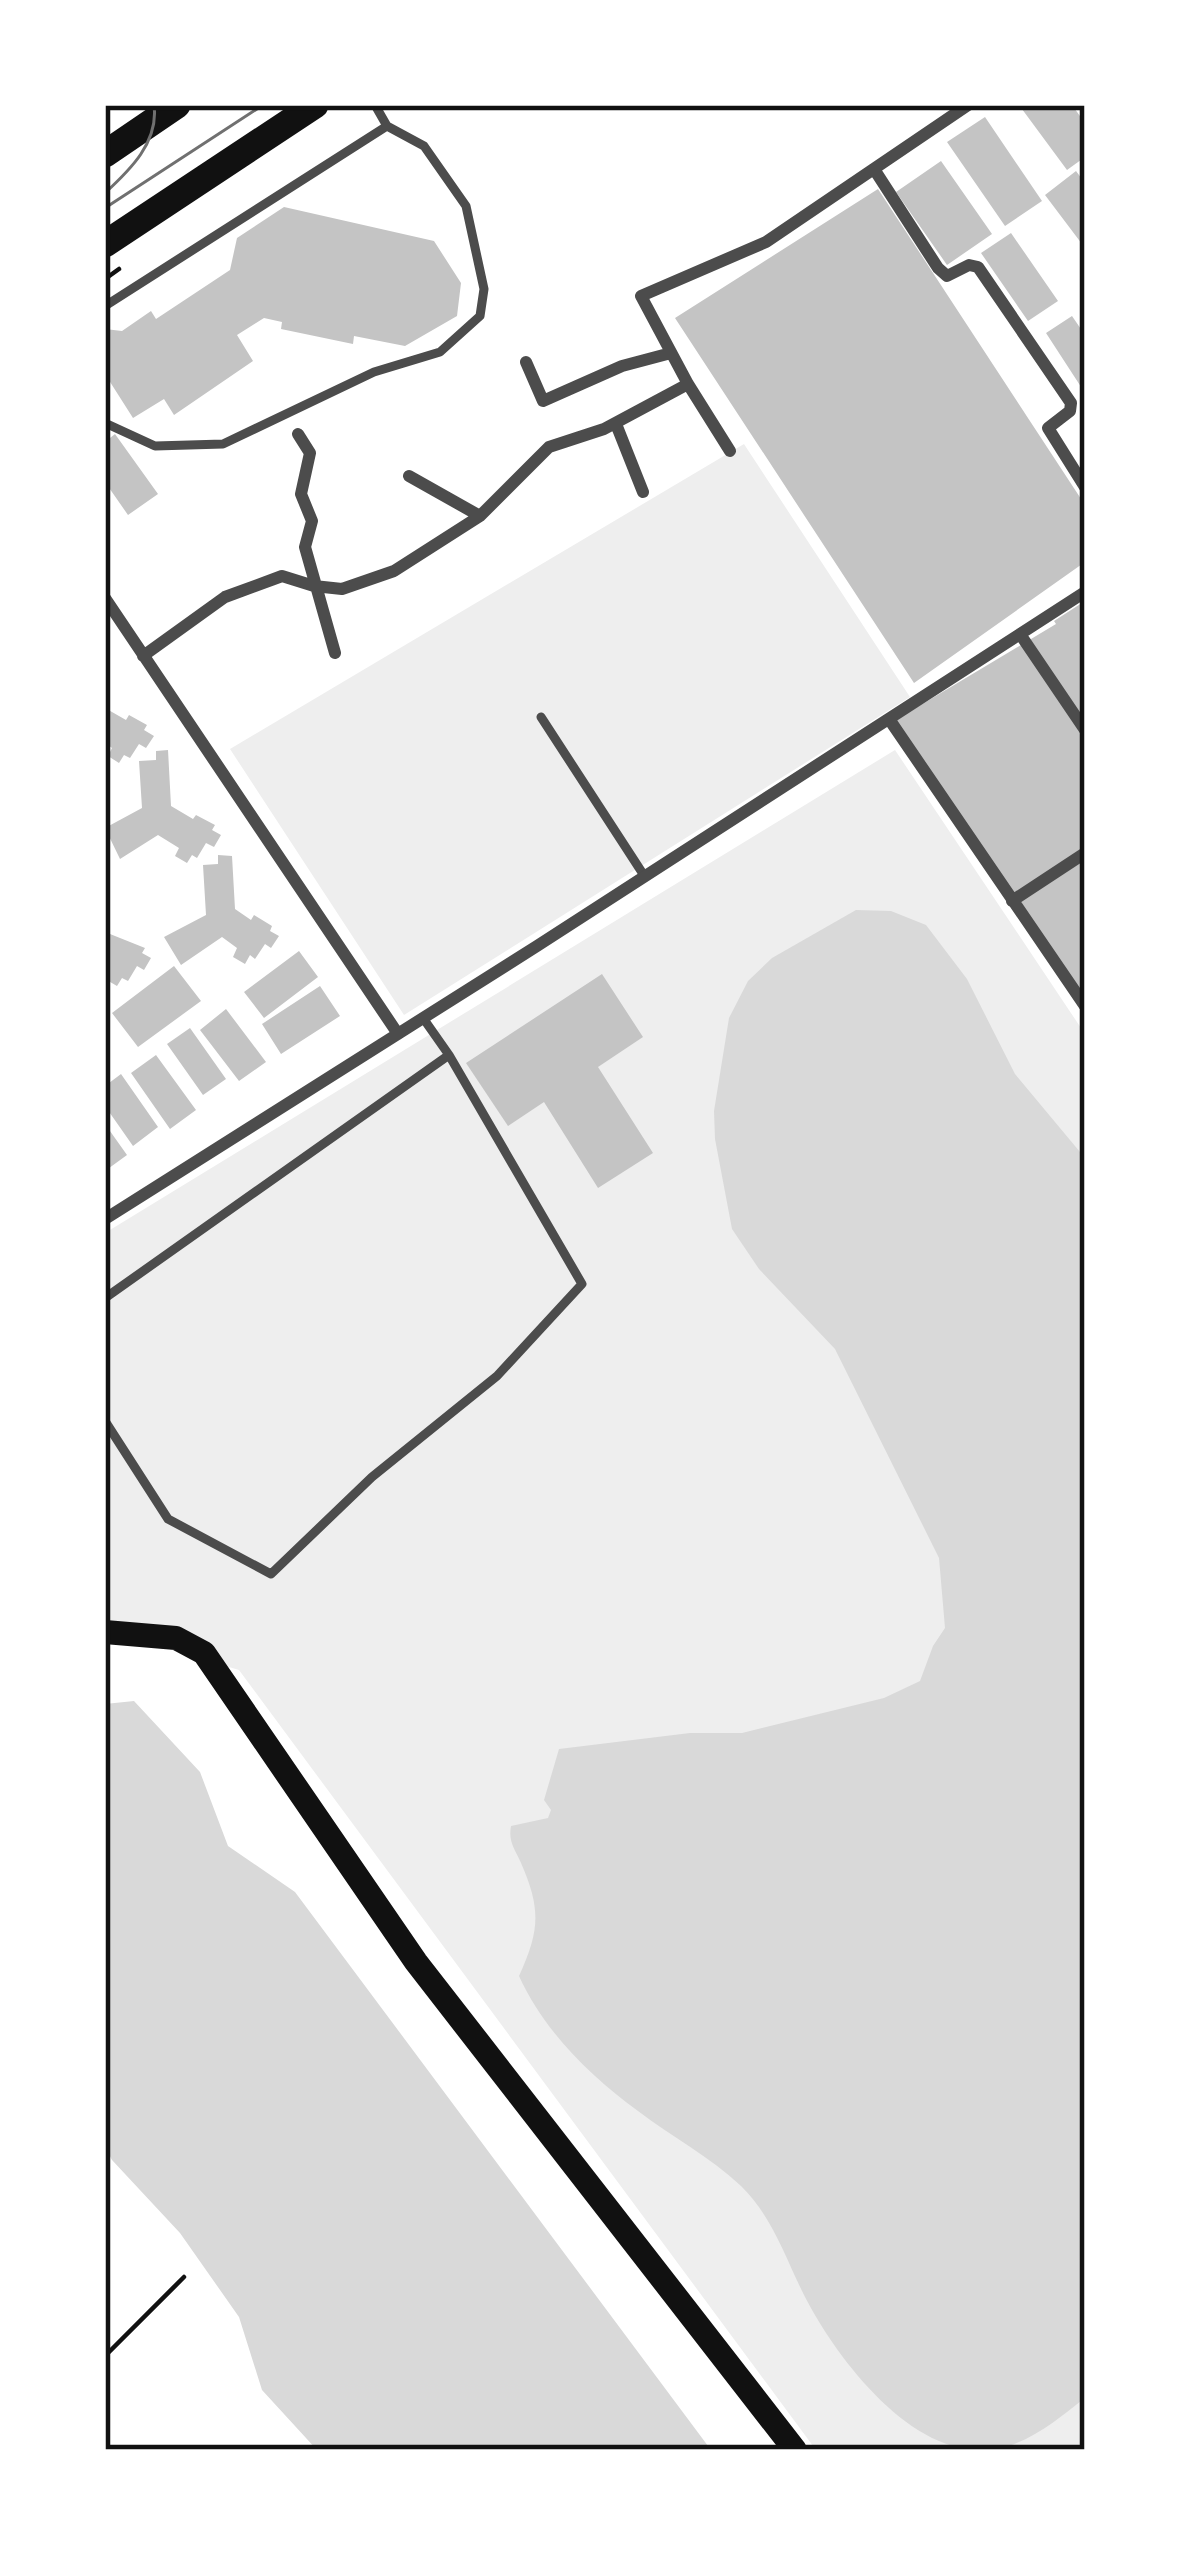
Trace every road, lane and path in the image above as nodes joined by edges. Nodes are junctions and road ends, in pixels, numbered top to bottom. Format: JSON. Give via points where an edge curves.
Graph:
{"nodes":[{"id":1,"x":177,"y":105,"type":"edge"},
{"id":2,"x":315,"y":105,"type":"edge"},
{"id":3,"x":375,"y":105,"type":"edge"},
{"id":4,"x":968,"y":105,"type":"edge"},
{"id":5,"x":387,"y":126,"type":"junction"},
{"id":6,"x":105,"y":154,"type":"edge"},
{"id":7,"x":874,"y":169,"type":"junction"},
{"id":8,"x":105,"y":244,"type":"edge"},
{"id":9,"x":119,"y":270,"type":"dead end"},
{"id":10,"x":105,"y":279,"type":"edge"},
{"id":11,"x":105,"y":307,"type":"edge"},
{"id":12,"x":671,"y":353,"type":"junction"},
{"id":13,"x":526,"y":362,"type":"dead end"},
{"id":14,"x":688,"y":384,"type":"junction"},
{"id":15,"x":105,"y":423,"type":"edge"},
{"id":16,"x":616,"y":424,"type":"junction"},
{"id":17,"x":298,"y":434,"type":"dead end"},
{"id":18,"x":730,"y":451,"type":"dead end"},
{"id":19,"x":409,"y":476,"type":"dead end"},
{"id":20,"x":1085,"y":487,"type":"edge"},
{"id":21,"x":643,"y":492,"type":"dead end"},
{"id":22,"x":480,"y":516,"type":"junction"},
{"id":23,"x":314,"y":586,"type":"junction"},
{"id":24,"x":1085,"y":592,"type":"edge"},
{"id":25,"x":105,"y":598,"type":"edge"},
{"id":26,"x":1020,"y":634,"type":"junction"},
{"id":27,"x":334,"y":653,"type":"dead end"},
{"id":28,"x":143,"y":656,"type":"junction"},
{"id":29,"x":541,"y":717,"type":"dead end"},
{"id":30,"x":889,"y":719,"type":"junction"},
{"id":31,"x":1085,"y":730,"type":"edge"},
{"id":32,"x":1085,"y":854,"type":"edge"},
{"id":33,"x":645,"y":877,"type":"junction"},
{"id":34,"x":1012,"y":901,"type":"junction"},
{"id":35,"x":1085,"y":1006,"type":"edge"},
{"id":36,"x":423,"y":1018,"type":"junction"},
{"id":37,"x":398,"y":1034,"type":"junction"},
{"id":38,"x":449,"y":1055,"type":"junction"},
{"id":39,"x":105,"y":1219,"type":"edge"},
{"id":40,"x":105,"y":1298,"type":"edge"},
{"id":41,"x":105,"y":1421,"type":"edge"},
{"id":42,"x":105,"y":1632,"type":"edge"},
{"id":43,"x":184,"y":2277,"type":"dead end"},
{"id":44,"x":105,"y":2356,"type":"edge"},
{"id":45,"x":795,"y":2450,"type":"edge"}],
"edges":[{"from":1,"to":6,"type":"main road"},
{"from":2,"to":8,"type":"main road"},
{"from":3,"to":5,"type":"lane"},
{"from":4,"to":7,"type":"street"},
{"from":5,"to":11,"type":"lane"},
{"from":5,"to":15,"type":"lane","via":[[424,146],[466,206],[484,289],[480,316],[440,352],[374,372],[223,444],[155,446]]},
{"from":7,"to":12,"type":"street","via":[[766,242],[641,296]]},
{"from":7,"to":20,"type":"street","via":[[938,268],[947,276],[978,267],[1071,403],[1048,428]]},
{"from":9,"to":10,"type":"path"},
{"from":12,"to":13,"type":"street","via":[[543,401]]},
{"from":12,"to":14,"type":"street"},
{"from":14,"to":16,"type":"street"},
{"from":14,"to":18,"type":"street"},
{"from":16,"to":21,"type":"street"},
{"from":16,"to":22,"type":"street","via":[[549,447]]},
{"from":17,"to":23,"type":"street","via":[[310,453],[301,494],[312,521],[305,548]]},
{"from":19,"to":22,"type":"street"},
{"from":22,"to":23,"type":"street","via":[[394,571],[343,589]]},
{"from":23,"to":27,"type":"street"},
{"from":23,"to":28,"type":"street","via":[[282,576],[225,597]]},
{"from":24,"to":26,"type":"street"},
{"from":25,"to":28,"type":"street"},
{"from":26,"to":30,"type":"street"},
{"from":26,"to":31,"type":"street"},
{"from":28,"to":37,"type":"street"},
{"from":29,"to":33,"type":"lane"},
{"from":30,"to":33,"type":"street"},
{"from":30,"to":34,"type":"street"},
{"from":32,"to":34,"type":"street"},
{"from":33,"to":36,"type":"street"},
{"from":34,"to":35,"type":"street"},
{"from":36,"to":37,"type":"street"},
{"from":36,"to":38,"type":"lane"},
{"from":37,"to":39,"type":"street"},
{"from":38,"to":40,"type":"lane"},
{"from":38,"to":41,"type":"lane","via":[[582,1284],[496,1376],[271,1574],[168,1519]]},
{"from":42,"to":45,"type":"main road","via":[[176,1638],[204,1653],[416,1962]]},
{"from":43,"to":44,"type":"path"}]}
